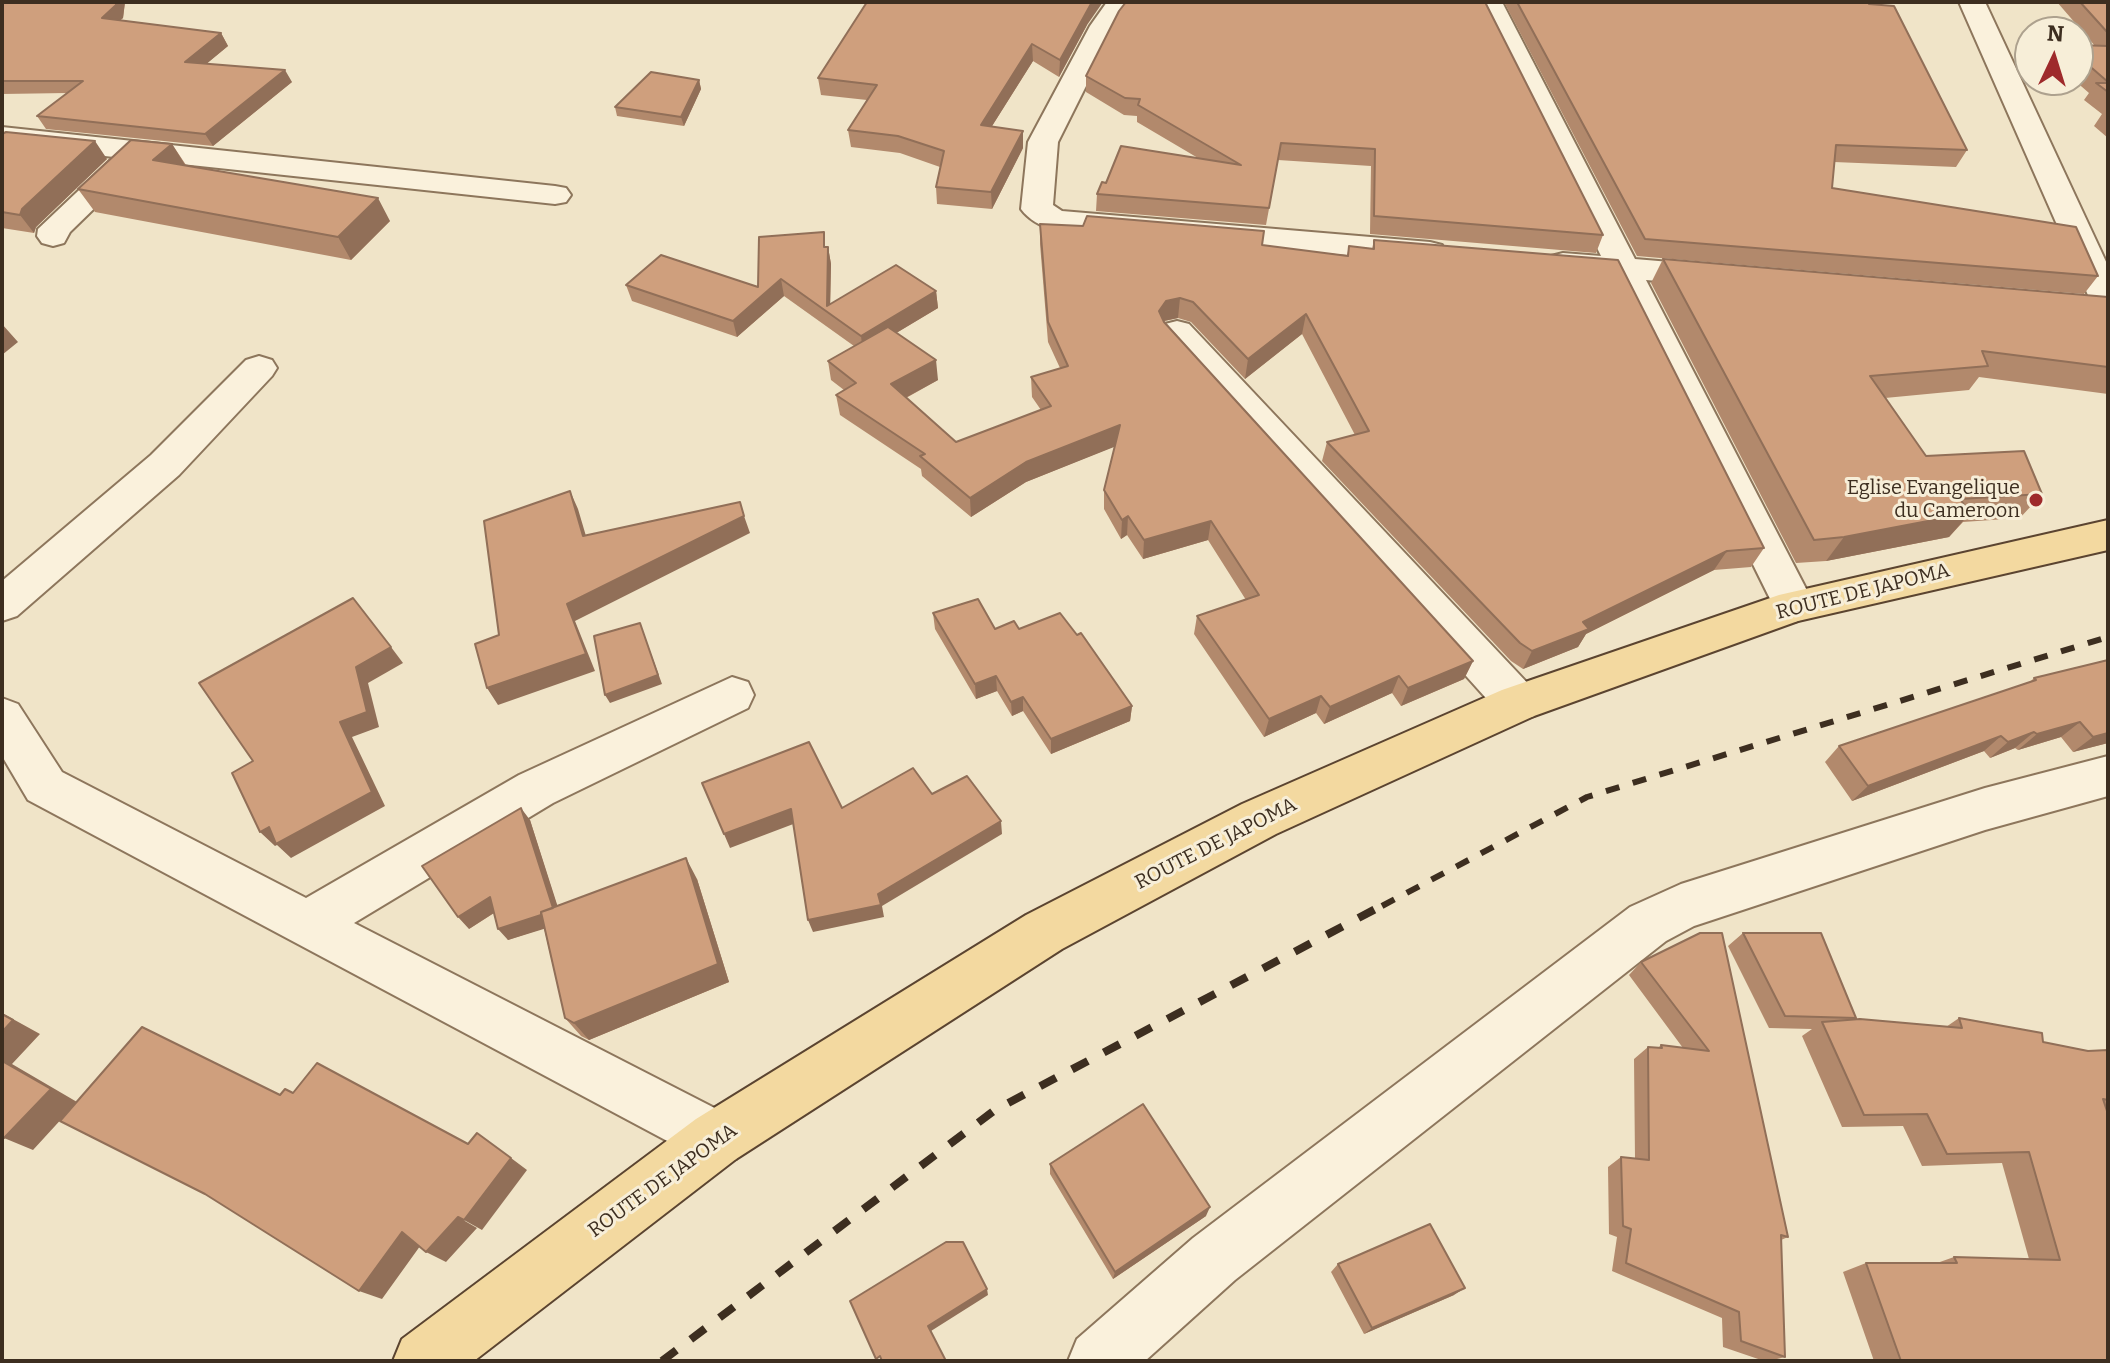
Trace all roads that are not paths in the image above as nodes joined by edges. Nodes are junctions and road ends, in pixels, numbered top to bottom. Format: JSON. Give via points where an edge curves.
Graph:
{"nodes":[{"id":1,"x":1120,"y":2,"type":"edge"},
{"id":2,"x":1489,"y":2,"type":"edge"},
{"id":3,"x":1972,"y":2,"type":"edge"},
{"id":4,"x":2,"y":136,"type":"edge"},
{"id":5,"x":138,"y":151,"type":"junction"},
{"id":6,"x":555,"y":195,"type":"dead end"},
{"id":7,"x":53,"y":236,"type":"dead end"},
{"id":8,"x":1466,"y":255,"type":"edge"},
{"id":9,"x":1529,"y":260,"type":"edge"},
{"id":10,"x":1624,"y":268,"type":"junction"},
{"id":11,"x":1749,"y":278,"type":"edge"},
{"id":12,"x":2098,"y":306,"type":"edge"},
{"id":13,"x":1177,"y":332,"type":"edge"},
{"id":14,"x":259,"y":368,"type":"dead end"},
{"id":15,"x":2108,"y":535,"type":"edge"},
{"id":16,"x":2,"y":605,"type":"edge"},
{"id":17,"x":1794,"y":606,"type":"junction"},
{"id":18,"x":732,"y":695,"type":"dead end"},
{"id":19,"x":1518,"y":703,"type":"junction"},
{"id":20,"x":2,"y":717,"type":"edge"},
{"id":21,"x":2108,"y":776,"type":"edge"},
{"id":22,"x":307,"y":924,"type":"junction"},
{"id":23,"x":716,"y":1139,"type":"junction"},
{"id":24,"x":424,"y":1361,"type":"edge"},
{"id":25,"x":1099,"y":1361,"type":"edge"}],
"edges":[{"from":1,"to":8,"type":"street","via":[[1043,142],[1037,209],[1054,220]]},
{"from":2,"to":10,"type":"street"},
{"from":3,"to":12,"type":"street"},
{"from":4,"to":5,"type":"street"},
{"from":5,"to":6,"type":"street"},
{"from":5,"to":7,"type":"street","via":[[54,229]]},
{"from":9,"to":10,"type":"street"},
{"from":10,"to":11,"type":"street"},
{"from":10,"to":17,"type":"street"},
{"from":13,"to":19,"type":"street"},
{"from":14,"to":16,"type":"street","via":[[165,465]]},
{"from":15,"to":17,"type":"main road","name":"ROUTE DE JAPOMA"},
{"from":17,"to":19,"type":"main road","name":"ROUTE DE JAPOMA"},
{"from":18,"to":22,"type":"street","via":[[536,789]]},
{"from":19,"to":23,"type":"main road","name":"ROUTE DE JAPOMA","via":[[1259,819],[1044,932]]},
{"from":20,"to":22,"type":"street","via":[[45,786]]},
{"from":21,"to":25,"type":"street","via":[[1985,809],[1681,907],[1648,924],[1214,1259]]},
{"from":22,"to":23,"type":"street"},
{"from":23,"to":24,"type":"main road","name":"ROUTE DE JAPOMA"}]}
